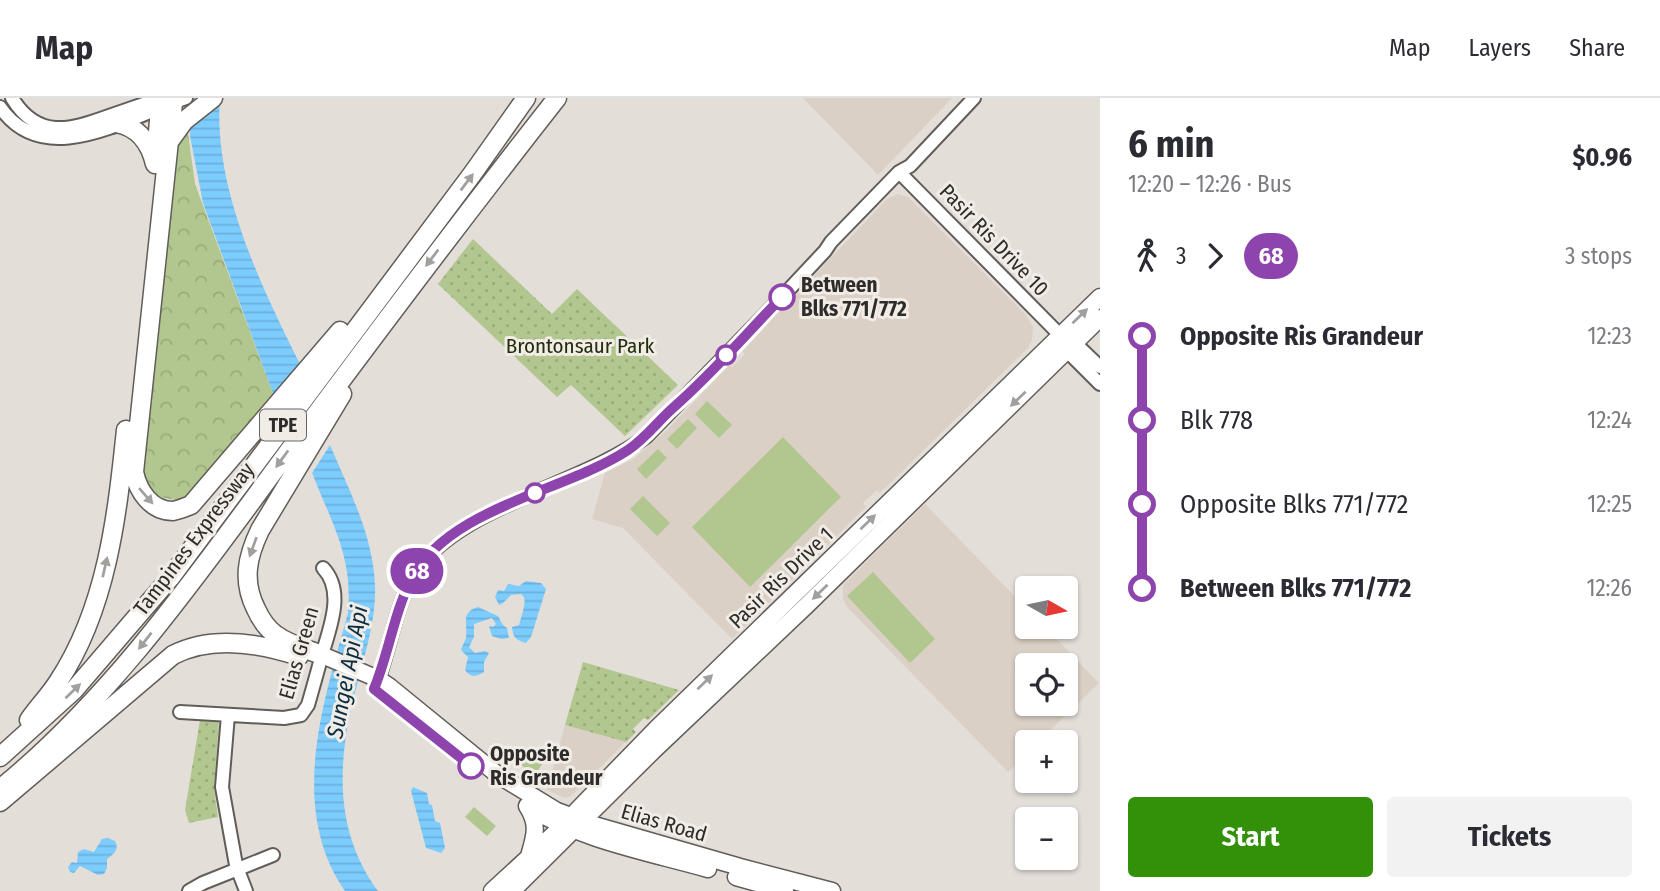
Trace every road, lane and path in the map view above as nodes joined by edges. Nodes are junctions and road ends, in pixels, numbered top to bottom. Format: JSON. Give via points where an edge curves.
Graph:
{"nodes":[{"id":1,"x":12,"y":98,"type":"edge"},
{"id":2,"x":213,"y":98,"type":"edge"},
{"id":3,"x":526,"y":98,"type":"edge"},
{"id":4,"x":556,"y":98,"type":"edge"},
{"id":5,"x":566,"y":98,"type":"edge"},
{"id":6,"x":963,"y":98,"type":"edge"},
{"id":7,"x":974,"y":98,"type":"edge"},
{"id":8,"x":173,"y":100,"type":"edge"},
{"id":9,"x":0,"y":107,"type":"edge"},
{"id":10,"x":116,"y":124,"type":"junction"},
{"id":11,"x":169,"y":144,"type":"junction"},
{"id":12,"x":155,"y":163,"type":"junction"},
{"id":13,"x":899,"y":172,"type":"junction"},
{"id":14,"x":489,"y":184,"type":"junction"},
{"id":15,"x":447,"y":208,"type":"junction"},
{"id":16,"x":1100,"y":297,"type":"edge"},
{"id":17,"x":1100,"y":318,"type":"edge"},
{"id":18,"x":1060,"y":335,"type":"junction"},
{"id":19,"x":367,"y":346,"type":"junction"},
{"id":20,"x":1071,"y":347,"type":"junction"},
{"id":21,"x":1100,"y":367,"type":"edge"},
{"id":22,"x":1100,"y":384,"type":"edge"},
{"id":23,"x":323,"y":568,"type":"dead end"},
{"id":24,"x":327,"y":661,"type":"junction"},
{"id":25,"x":371,"y":682,"type":"junction"},
{"id":26,"x":180,"y":712,"type":"dead end"},
{"id":27,"x":228,"y":715,"type":"junction"},
{"id":28,"x":22,"y":736,"type":"junction"},
{"id":29,"x":0,"y":757,"type":"edge"},
{"id":30,"x":633,"y":771,"type":"junction"},
{"id":31,"x":0,"y":789,"type":"edge"},
{"id":32,"x":0,"y":802,"type":"edge"},
{"id":33,"x":527,"y":806,"type":"junction"},
{"id":34,"x":572,"y":823,"type":"junction"},
{"id":35,"x":612,"y":830,"type":"junction"},
{"id":36,"x":273,"y":855,"type":"dead end"},
{"id":37,"x":529,"y":856,"type":"junction"},
{"id":38,"x":237,"y":869,"type":"junction"},
{"id":39,"x":190,"y":891,"type":"edge"},
{"id":40,"x":246,"y":891,"type":"edge"},
{"id":41,"x":492,"y":891,"type":"edge"},
{"id":42,"x":512,"y":891,"type":"edge"},
{"id":43,"x":785,"y":891,"type":"edge"},
{"id":44,"x":832,"y":891,"type":"edge"}],
"edges":[{"from":1,"to":8,"type":"street","via":[[32,120],[64,130]]},
{"from":2,"to":11,"type":"highway","via":[[184,121]]},
{"from":15,"to":3,"type":"highway","name":"Tampines Expressway","number":"TPE","one_way":true},
{"from":4,"to":14,"type":"highway","name":"Tampines Expressway","number":"TPE"},
{"from":5,"to":14,"type":"highway"},
{"from":6,"to":13,"type":"street","via":[[904,160]]},
{"from":7,"to":13,"type":"street"},
{"from":8,"to":10,"type":"street"},
{"from":8,"to":11,"type":"highway"},
{"from":8,"to":12,"type":"highway"},
{"from":9,"to":10,"type":"street","via":[[11,122],[53,139]]},
{"from":10,"to":12,"type":"highway","via":[[137,131],[151,148]]},
{"from":11,"to":15,"type":"highway","one_way":true,"via":[[134,472],[150,504],[173,511],[191,505]]},
{"from":28,"to":12,"type":"highway","one_way":true,"via":[[73,655],[107,563],[126,435]]},
{"from":13,"to":18,"type":"street","name":"Pasir Ris Drive 10"},
{"from":13,"to":25,"type":"street","via":[[647,436],[604,463],[485,516],[441,544],[412,579]]},
{"from":14,"to":19,"type":"highway","name":"Tampines Expressway","number":"TPE","one_way":true},
{"from":28,"to":15,"type":"highway","name":"Tampines Expressway","number":"TPE","one_way":true,"via":[[74,690],[170,578]]},
{"from":18,"to":16,"type":"main road","name":"Pasir Ris Drive 1","one_way":true},
{"from":17,"to":20,"type":"main road","name":"Pasir Ris Drive 1"},
{"from":18,"to":20,"type":"street","name":"Pasir Ris Drive 10"},
{"from":34,"to":18,"type":"main road","name":"Pasir Ris Drive 1","one_way":true},
{"from":19,"to":24,"type":"highway","one_way":true,"via":[[338,404],[260,530],[247,567],[248,586],[264,624],[277,636]]},
{"from":19,"to":31,"type":"highway","name":"Tampines Expressway","number":"TPE","one_way":true,"via":[[127,664]]},
{"from":20,"to":21,"type":"street","name":"Pasir Ris Drive 10"},
{"from":20,"to":22,"type":"street","name":"Pasir Ris Drive 10"},
{"from":20,"to":30,"type":"main road","name":"Pasir Ris Drive 1","one_way":true},
{"from":23,"to":24,"type":"street","name":"Elias Green","via":[[330,575],[334,594]]},
{"from":24,"to":25,"type":"main road","name":"Elias Road"},
{"from":24,"to":27,"type":"street","name":"Elias Green","via":[[301,715]]},
{"from":24,"to":32,"type":"highway","via":[[234,643],[189,646]]},
{"from":25,"to":33,"type":"main road","name":"Elias Road","via":[[486,779]]},
{"from":25,"to":34,"type":"main road","name":"Elias Road"},
{"from":26,"to":27,"type":"street","name":"Elias Green"},
{"from":27,"to":38,"type":"street","via":[[222,787]]},
{"from":28,"to":29,"type":"highway","name":"Tampines Expressway","number":"TPE"},
{"from":30,"to":34,"type":"main road","name":"Pasir Ris Drive 1"},
{"from":30,"to":35,"type":"main road","via":[[609,803],[607,818]]},
{"from":33,"to":34,"type":"main road","name":"Elias Road"},
{"from":33,"to":37,"type":"main road","via":[[536,827]]},
{"from":34,"to":35,"type":"main road","name":"Elias Road"},
{"from":34,"to":37,"type":"main road","name":"Pasir Ris Drive 1"},
{"from":34,"to":42,"type":"main road","name":"Pasir Ris Drive 1"},
{"from":34,"to":43,"type":"main road","name":"Elias Road"},
{"from":35,"to":44,"type":"main road","name":"Elias Road"},
{"from":36,"to":38,"type":"street"},
{"from":37,"to":41,"type":"main road","name":"Pasir Ris Drive 1"},
{"from":38,"to":39,"type":"street"},
{"from":38,"to":40,"type":"street"}]}
